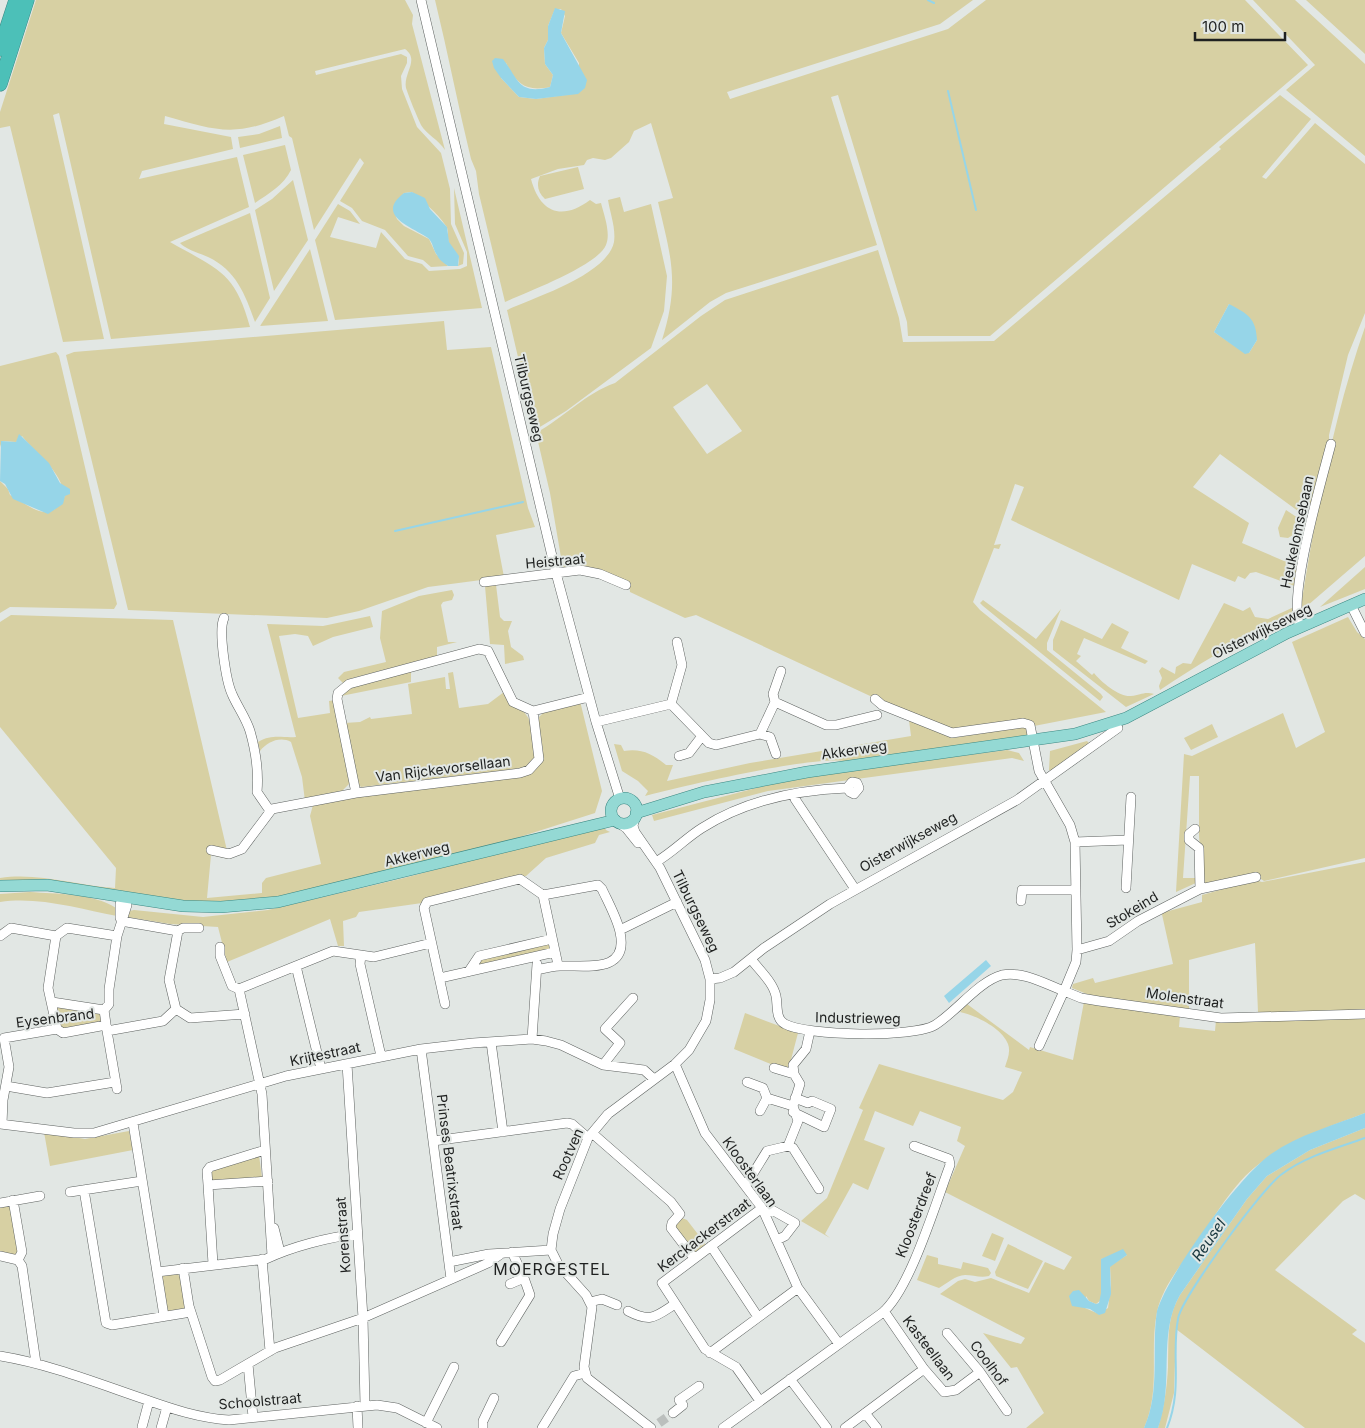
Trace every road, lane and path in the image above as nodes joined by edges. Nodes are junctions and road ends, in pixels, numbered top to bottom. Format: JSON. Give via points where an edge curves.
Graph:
{"nodes":[{"id":1,"x":16,"y":0,"type":"edge"},
{"id":2,"x":27,"y":0,"type":"edge"},
{"id":3,"x":421,"y":0,"type":"edge"},
{"id":4,"x":0,"y":49,"type":"edge"},
{"id":5,"x":0,"y":84,"type":"edge"},
{"id":6,"x":1331,"y":444,"type":"dead end"},
{"id":7,"x":556,"y":573,"type":"junction"},
{"id":8,"x":484,"y":582,"type":"dead end"},
{"id":9,"x":626,"y":585,"type":"dead end"},
{"id":10,"x":1365,"y":599,"type":"edge"},
{"id":11,"x":1351,"y":605,"type":"junction"},
{"id":12,"x":224,"y":618,"type":"dead end"},
{"id":13,"x":1300,"y":626,"type":"junction"},
{"id":14,"x":1365,"y":633,"type":"edge"},
{"id":15,"x":677,"y":642,"type":"dead end"},
{"id":16,"x":781,"y":671,"type":"dead end"},
{"id":17,"x":589,"y":697,"type":"junction"},
{"id":18,"x":875,"y":699,"type":"dead end"},
{"id":19,"x":775,"y":702,"type":"junction"},
{"id":20,"x":671,"y":704,"type":"junction"},
{"id":21,"x":533,"y":711,"type":"junction"},
{"id":22,"x":877,"y":715,"type":"dead end"},
{"id":23,"x":596,"y":722,"type":"junction"},
{"id":24,"x":1118,"y":728,"type":"dead end"},
{"id":25,"x":760,"y":734,"type":"junction"},
{"id":26,"x":1032,"y":735,"type":"junction"},
{"id":27,"x":702,"y":736,"type":"junction"},
{"id":28,"x":776,"y":754,"type":"dead end"},
{"id":29,"x":679,"y":756,"type":"dead end"},
{"id":30,"x":1043,"y":781,"type":"junction"},
{"id":31,"x":848,"y":788,"type":"dead end"},
{"id":32,"x":356,"y":793,"type":"junction"},
{"id":33,"x":1130,"y":797,"type":"dead end"},
{"id":34,"x":620,"y":799,"type":"junction"},
{"id":35,"x":795,"y":799,"type":"dead end"},
{"id":36,"x":272,"y":809,"type":"junction"},
{"id":37,"x":635,"y":811,"type":"junction"},
{"id":38,"x":615,"y":818,"type":"junction"},
{"id":39,"x":1195,"y":829,"type":"dead end"},
{"id":40,"x":1128,"y":840,"type":"junction"},
{"id":41,"x":1075,"y":842,"type":"junction"},
{"id":42,"x":211,"y":850,"type":"dead end"},
{"id":43,"x":655,"y":859,"type":"junction"},
{"id":44,"x":1256,"y":877,"type":"dead end"},
{"id":45,"x":0,"y":886,"type":"edge"},
{"id":46,"x":855,"y":888,"type":"junction"},
{"id":47,"x":1126,"y":888,"type":"dead end"},
{"id":48,"x":1076,"y":890,"type":"junction"},
{"id":49,"x":1200,"y":890,"type":"junction"},
{"id":50,"x":0,"y":892,"type":"edge"},
{"id":51,"x":543,"y":896,"type":"junction"},
{"id":52,"x":1021,"y":901,"type":"dead end"},
{"id":53,"x":677,"y":902,"type":"junction"},
{"id":54,"x":124,"y":903,"type":"junction"},
{"id":55,"x":121,"y":921,"type":"junction"},
{"id":56,"x":198,"y":928,"type":"dead end"},
{"id":57,"x":620,"y":930,"type":"junction"},
{"id":58,"x":178,"y":931,"type":"junction"},
{"id":59,"x":0,"y":936,"type":"edge"},
{"id":60,"x":56,"y":936,"type":"junction"},
{"id":61,"x":117,"y":936,"type":"junction"},
{"id":62,"x":552,"y":939,"type":"junction"},
{"id":63,"x":431,"y":943,"type":"junction"},
{"id":64,"x":220,"y":947,"type":"dead end"},
{"id":65,"x":1077,"y":950,"type":"junction"},
{"id":66,"x":555,"y":952,"type":"junction"},
{"id":67,"x":361,"y":955,"type":"junction"},
{"id":68,"x":536,"y":957,"type":"junction"},
{"id":69,"x":751,"y":959,"type":"junction"},
{"id":70,"x":558,"y":965,"type":"junction"},
{"id":71,"x":296,"y":966,"type":"junction"},
{"id":72,"x":537,"y":970,"type":"junction"},
{"id":73,"x":469,"y":971,"type":"junction"},
{"id":74,"x":440,"y":978,"type":"junction"},
{"id":75,"x":710,"y":979,"type":"junction"},
{"id":76,"x":239,"y":989,"type":"junction"},
{"id":77,"x":1064,"y":991,"type":"junction"},
{"id":78,"x":633,"y":998,"type":"dead end"},
{"id":79,"x":52,"y":1002,"type":"junction"},
{"id":80,"x":446,"y":1004,"type":"dead end"},
{"id":81,"x":176,"y":1009,"type":"junction"},
{"id":82,"x":104,"y":1010,"type":"junction"},
{"id":83,"x":245,"y":1014,"type":"junction"},
{"id":84,"x":1365,"y":1014,"type":"edge"},
{"id":85,"x":106,"y":1028,"type":"junction"},
{"id":86,"x":57,"y":1029,"type":"junction"},
{"id":87,"x":810,"y":1031,"type":"junction"},
{"id":88,"x":2,"y":1038,"type":"edge"},
{"id":89,"x":532,"y":1039,"type":"junction"},
{"id":90,"x":491,"y":1042,"type":"junction"},
{"id":91,"x":1039,"y":1046,"type":"dead end"},
{"id":92,"x":422,"y":1049,"type":"junction"},
{"id":93,"x":381,"y":1056,"type":"junction"},
{"id":94,"x":347,"y":1064,"type":"junction"},
{"id":95,"x":602,"y":1064,"type":"junction"},
{"id":96,"x":675,"y":1064,"type":"junction"},
{"id":97,"x":774,"y":1068,"type":"dead end"},
{"id":98,"x":321,"y":1070,"type":"junction"},
{"id":99,"x":794,"y":1074,"type":"junction"},
{"id":100,"x":654,"y":1079,"type":"junction"},
{"id":101,"x":747,"y":1082,"type":"dead end"},
{"id":102,"x":260,"y":1084,"type":"junction"},
{"id":103,"x":6,"y":1086,"type":"junction"},
{"id":104,"x":767,"y":1098,"type":"junction"},
{"id":105,"x":794,"y":1105,"type":"junction"},
{"id":106,"x":760,"y":1111,"type":"dead end"},
{"id":107,"x":133,"y":1123,"type":"junction"},
{"id":108,"x":1,"y":1124,"type":"edge"},
{"id":109,"x":503,"y":1132,"type":"junction"},
{"id":110,"x":590,"y":1136,"type":"junction"},
{"id":111,"x":433,"y":1141,"type":"junction"},
{"id":112,"x":788,"y":1146,"type":"junction"},
{"id":113,"x":914,"y":1146,"type":"dead end"},
{"id":114,"x":266,"y":1150,"type":"junction"},
{"id":115,"x":142,"y":1181,"type":"junction"},
{"id":116,"x":268,"y":1181,"type":"junction"},
{"id":117,"x":208,"y":1185,"type":"junction"},
{"id":118,"x":746,"y":1185,"type":"junction"},
{"id":119,"x":84,"y":1190,"type":"junction"},
{"id":120,"x":818,"y":1190,"type":"dead end"},
{"id":121,"x":70,"y":1192,"type":"dead end"},
{"id":122,"x":40,"y":1196,"type":"dead end"},
{"id":123,"x":13,"y":1200,"type":"junction"},
{"id":124,"x":0,"y":1203,"type":"edge"},
{"id":125,"x":763,"y":1210,"type":"junction"},
{"id":126,"x":357,"y":1234,"type":"junction"},
{"id":127,"x":777,"y":1240,"type":"junction"},
{"id":128,"x":711,"y":1246,"type":"junction"},
{"id":129,"x":552,"y":1250,"type":"junction"},
{"id":130,"x":512,"y":1252,"type":"junction"},
{"id":131,"x":276,"y":1254,"type":"junction"},
{"id":132,"x":501,"y":1254,"type":"junction"},
{"id":133,"x":0,"y":1256,"type":"edge"},
{"id":134,"x":694,"y":1258,"type":"junction"},
{"id":135,"x":262,"y":1259,"type":"junction"},
{"id":136,"x":18,"y":1260,"type":"junction"},
{"id":137,"x":449,"y":1262,"type":"junction"},
{"id":138,"x":213,"y":1264,"type":"junction"},
{"id":139,"x":183,"y":1268,"type":"junction"},
{"id":140,"x":157,"y":1272,"type":"junction"},
{"id":141,"x":451,"y":1278,"type":"junction"},
{"id":142,"x":524,"y":1278,"type":"junction"},
{"id":143,"x":510,"y":1284,"type":"dead end"},
{"id":144,"x":798,"y":1288,"type":"junction"},
{"id":145,"x":590,"y":1302,"type":"junction"},
{"id":146,"x":675,"y":1304,"type":"junction"},
{"id":147,"x":617,"y":1305,"type":"dead end"},
{"id":148,"x":628,"y":1311,"type":"dead end"},
{"id":149,"x":884,"y":1311,"type":"junction"},
{"id":150,"x":191,"y":1312,"type":"junction"},
{"id":151,"x":164,"y":1316,"type":"junction"},
{"id":152,"x":758,"y":1317,"type":"junction"},
{"id":153,"x":362,"y":1318,"type":"junction"},
{"id":154,"x":947,"y":1333,"type":"dead end"},
{"id":155,"x":501,"y":1342,"type":"dead end"},
{"id":156,"x":839,"y":1344,"type":"junction"},
{"id":157,"x":270,"y":1351,"type":"junction"},
{"id":158,"x":710,"y":1353,"type":"junction"},
{"id":159,"x":0,"y":1356,"type":"edge"},
{"id":160,"x":36,"y":1364,"type":"junction"},
{"id":161,"x":248,"y":1364,"type":"junction"},
{"id":162,"x":454,"y":1367,"type":"dead end"},
{"id":163,"x":924,"y":1369,"type":"junction"},
{"id":164,"x":980,"y":1372,"type":"junction"},
{"id":165,"x":585,"y":1373,"type":"junction"},
{"id":166,"x":790,"y":1379,"type":"junction"},
{"id":167,"x":698,"y":1386,"type":"dead end"},
{"id":168,"x":494,"y":1398,"type":"dead end"},
{"id":169,"x":149,"y":1401,"type":"junction"},
{"id":170,"x":760,"y":1401,"type":"junction"},
{"id":171,"x":361,"y":1405,"type":"junction"},
{"id":172,"x":167,"y":1407,"type":"junction"},
{"id":173,"x":1007,"y":1410,"type":"dead end"},
{"id":174,"x":672,"y":1413,"type":"tunnel mouth"},
{"id":175,"x":866,"y":1413,"type":"junction"},
{"id":176,"x":252,"y":1417,"type":"junction"},
{"id":177,"x":659,"y":1422,"type":"dead end"},
{"id":178,"x":426,"y":1423,"type":"junction"},
{"id":179,"x":230,"y":1424,"type":"edge"},
{"id":180,"x":142,"y":1426,"type":"dead end"},
{"id":181,"x":161,"y":1428,"type":"edge"},
{"id":182,"x":358,"y":1428,"type":"edge"},
{"id":183,"x":437,"y":1428,"type":"edge"},
{"id":184,"x":483,"y":1428,"type":"edge"},
{"id":185,"x":542,"y":1428,"type":"edge"},
{"id":186,"x":651,"y":1428,"type":"edge"},
{"id":187,"x":724,"y":1428,"type":"edge"},
{"id":188,"x":827,"y":1428,"type":"edge"},
{"id":189,"x":845,"y":1428,"type":"edge"},
{"id":190,"x":876,"y":1428,"type":"edge"}],
"edges":[{"from":1,"to":4,"type":"highway"},
{"from":2,"to":5,"type":"highway"},
{"from":3,"to":7,"type":"street","name":"Tilburgseweg"},
{"from":6,"to":13,"type":"street","name":"Heukelomsebaan","via":[[1308,531],[1295,613]]},
{"from":7,"to":8,"type":"street","name":"Heistraat"},
{"from":7,"to":9,"type":"street","name":"Heistraat","via":[[580,570]]},
{"from":7,"to":17,"type":"street","name":"Tilburgseweg"},
{"from":10,"to":11,"type":"main road","name":"Oisterwijkseweg"},
{"from":11,"to":13,"type":"main road","name":"Oisterwijkseweg"},
{"from":11,"to":14,"type":"street"},
{"from":12,"to":36,"type":"street","via":[[221,623],[231,692],[250,730],[259,770],[257,792]]},
{"from":13,"to":26,"type":"main road","name":"Oisterwijkseweg","via":[[1126,718],[1075,734]]},
{"from":15,"to":20,"type":"street","via":[[682,665]]},
{"from":16,"to":19,"type":"street","via":[[773,694]]},
{"from":17,"to":21,"type":"street"},
{"from":17,"to":23,"type":"street","name":"Tilburgseweg"},
{"from":18,"to":26,"type":"street","via":[[882,705],[952,733],[1023,723],[1030,725]]},
{"from":19,"to":22,"type":"street","via":[[826,725]]},
{"from":19,"to":25,"type":"street"},
{"from":20,"to":23,"type":"street"},
{"from":20,"to":27,"type":"street"},
{"from":21,"to":32,"type":"street","name":"Van Rijckevorsellaan","via":[[540,753],[529,770]]},
{"from":21,"to":32,"type":"street","via":[[513,702],[488,651],[479,649],[350,684],[338,693],[337,699]]},
{"from":23,"to":34,"type":"street","name":"Tilburgseweg"},
{"from":24,"to":30,"type":"street","name":"Oisterwijkseweg"},
{"from":25,"to":27,"type":"street","via":[[716,745]]},
{"from":25,"to":28,"type":"street","via":[[770,738]]},
{"from":26,"to":30,"type":"street"},
{"from":26,"to":37,"type":"main road","name":"Akkerweg","via":[[807,772],[681,798]]},
{"from":27,"to":29,"type":"street","via":[[689,753]]},
{"from":30,"to":41,"type":"street","via":[[1070,825]]},
{"from":30,"to":46,"type":"street","name":"Oisterwijkseweg","via":[[1017,800]]},
{"from":31,"to":43,"type":"street","via":[[793,793],[739,809],[699,830],[670,854]]},
{"from":32,"to":36,"type":"street","name":"Van Rijckevorsellaan"},
{"from":33,"to":40,"type":"street"},
{"from":34,"to":37,"type":"main road","via":[[628,799]]},
{"from":34,"to":38,"type":"main road","via":[[614,802]]},
{"from":35,"to":46,"type":"street"},
{"from":36,"to":42,"type":"street","via":[[242,849],[229,854]]},
{"from":37,"to":38,"type":"main road","via":[[628,823]]},
{"from":37,"to":43,"type":"street","name":"Tilburgseweg","via":[[635,832]]},
{"from":38,"to":43,"type":"street","name":"Tilburgseweg"},
{"from":38,"to":54,"type":"main road","name":"Akkerweg","via":[[278,902],[202,907]]},
{"from":39,"to":49,"type":"street","via":[[1189,834],[1189,840],[1199,848]]},
{"from":40,"to":41,"type":"street"},
{"from":40,"to":47,"type":"street"},
{"from":41,"to":48,"type":"street"},
{"from":43,"to":53,"type":"street","name":"Tilburgseweg"},
{"from":44,"to":49,"type":"street","name":"Stokeind"},
{"from":45,"to":54,"type":"main road","name":"Akkerweg","via":[[47,885]]},
{"from":46,"to":69,"type":"street","name":"Oisterwijkseweg"},
{"from":48,"to":52,"type":"street","via":[[1022,890]]},
{"from":48,"to":65,"type":"street"},
{"from":49,"to":65,"type":"street","name":"Stokeind","via":[[1138,921],[1109,940]]},
{"from":50,"to":54,"type":"main road","name":"Akkerweg","via":[[46,891]]},
{"from":51,"to":57,"type":"street","via":[[598,885]]},
{"from":51,"to":62,"type":"street"},
{"from":51,"to":63,"type":"street","via":[[520,879],[427,902],[424,908]]},
{"from":53,"to":57,"type":"street"},
{"from":53,"to":75,"type":"street","name":"Tilburgseweg","via":[[705,960]]},
{"from":54,"to":55,"type":"street","name":"Eysenbrand"},
{"from":55,"to":58,"type":"street"},
{"from":55,"to":61,"type":"street","name":"Eysenbrand"},
{"from":56,"to":58,"type":"street"},
{"from":57,"to":70,"type":"street","via":[[622,947],[619,956],[612,961],[590,967]]},
{"from":58,"to":81,"type":"street","via":[[169,980]]},
{"from":59,"to":60,"type":"street","via":[[11,928]]},
{"from":60,"to":61,"type":"street","via":[[67,928]]},
{"from":60,"to":79,"type":"street","via":[[48,988]]},
{"from":61,"to":82,"type":"street","name":"Eysenbrand","via":[[109,989],[110,1004]]},
{"from":62,"to":66,"type":"street"},
{"from":62,"to":73,"type":"street","via":[[479,956]]},
{"from":63,"to":67,"type":"street","via":[[374,957]]},
{"from":63,"to":74,"type":"street"},
{"from":64,"to":76,"type":"street","via":[[220,956],[232,986]]},
{"from":65,"to":77,"type":"street","via":[[1076,962]]},
{"from":66,"to":68,"type":"street"},
{"from":66,"to":70,"type":"street"},
{"from":67,"to":71,"type":"street","via":[[333,951]]},
{"from":67,"to":93,"type":"street","via":[[360,964]]},
{"from":68,"to":72,"type":"street"},
{"from":68,"to":73,"type":"street"},
{"from":69,"to":75,"type":"street","name":"Oisterwijkseweg","via":[[734,972]]},
{"from":69,"to":87,"type":"street","name":"Industrieweg","via":[[773,987],[780,1020],[785,1025]]},
{"from":70,"to":72,"type":"street"},
{"from":71,"to":76,"type":"street"},
{"from":71,"to":98,"type":"street"},
{"from":72,"to":89,"type":"street"},
{"from":73,"to":74,"type":"street"},
{"from":74,"to":80,"type":"street"},
{"from":75,"to":96,"type":"street","name":"Rootven","via":[[706,1021],[689,1050]]},
{"from":76,"to":83,"type":"street"},
{"from":77,"to":84,"type":"street","name":"Molenstraat","via":[[1080,998],[1221,1018]]},
{"from":77,"to":87,"type":"street","name":"Industrieweg","via":[[1015,974],[1001,976],[989,981],[934,1025],[921,1030],[902,1033]]},
{"from":77,"to":91,"type":"street"},
{"from":78,"to":95,"type":"street","via":[[605,1028],[620,1043]]},
{"from":79,"to":82,"type":"street","name":"Eysenbrand"},
{"from":79,"to":86,"type":"street"},
{"from":81,"to":83,"type":"street","via":[[190,1018]]},
{"from":81,"to":85,"type":"street","via":[[164,1021]]},
{"from":82,"to":85,"type":"street","name":"Eysenbrand"},
{"from":83,"to":102,"type":"street"},
{"from":85,"to":86,"type":"street","name":"Eysenbrand","via":[[63,1033]]},
{"from":85,"to":103,"type":"street","via":[[116,1085],[47,1093]]},
{"from":86,"to":88,"type":"street","name":"Eysenbrand"},
{"from":87,"to":99,"type":"street","via":[[806,1049],[793,1065]]},
{"from":88,"to":103,"type":"street","name":"Eysenbrand","via":[[9,1067]]},
{"from":89,"to":90,"type":"street","name":"Krijtestraat"},
{"from":89,"to":95,"type":"street","name":"Krijtestraat","via":[[561,1045]]},
{"from":90,"to":92,"type":"street","name":"Krijtestraat"},
{"from":90,"to":109,"type":"street"},
{"from":92,"to":93,"type":"street","name":"Krijtestraat"},
{"from":92,"to":111,"type":"street","name":"Prinses Beatrixstraat"},
{"from":93,"to":94,"type":"street","name":"Krijtestraat"},
{"from":94,"to":98,"type":"street","name":"Krijtestraat"},
{"from":94,"to":126,"type":"street","name":"Korenstraat"},
{"from":95,"to":100,"type":"street","name":"Krijtestraat","via":[[644,1070]]},
{"from":96,"to":100,"type":"street","name":"Rootven"},
{"from":96,"to":118,"type":"street","name":"Kloosterlaan","via":[[705,1133]]},
{"from":97,"to":99,"type":"street"},
{"from":98,"to":102,"type":"street","name":"Krijtestraat"},
{"from":99,"to":105,"type":"street","via":[[800,1084]]},
{"from":100,"to":110,"type":"street","name":"Rootven","via":[[620,1104]]},
{"from":101,"to":104,"type":"street","via":[[764,1088]]},
{"from":102,"to":107,"type":"street","name":"Krijtestraat"},
{"from":102,"to":114,"type":"street"},
{"from":103,"to":108,"type":"street","name":"Eysenbrand"},
{"from":104,"to":105,"type":"street"},
{"from":104,"to":106,"type":"street"},
{"from":105,"to":112,"type":"street","via":[[798,1121]]},
{"from":107,"to":108,"type":"street","name":"Krijtestraat","via":[[84,1134]]},
{"from":107,"to":115,"type":"street"},
{"from":109,"to":110,"type":"street","via":[[567,1123]]},
{"from":109,"to":111,"type":"street"},
{"from":110,"to":129,"type":"street","name":"Rootven","via":[[560,1209]]},
{"from":110,"to":134,"type":"street","via":[[671,1202],[680,1214],[671,1228]]},
{"from":111,"to":137,"type":"street","name":"Prinses Beatrixstraat"},
{"from":112,"to":118,"type":"street","via":[[767,1151]]},
{"from":112,"to":120,"type":"street","via":[[793,1148]]},
{"from":113,"to":149,"type":"street","name":"Kloosterdreef","via":[[949,1159],[950,1165],[906,1278]]},
{"from":114,"to":116,"type":"street"},
{"from":114,"to":117,"type":"street","via":[[210,1167],[207,1170]]},
{"from":115,"to":119,"type":"street"},
{"from":115,"to":140,"type":"street"},
{"from":116,"to":117,"type":"street"},
{"from":116,"to":131,"type":"street"},
{"from":117,"to":138,"type":"street"},
{"from":118,"to":125,"type":"street","name":"Kloosterlaan"},
{"from":119,"to":121,"type":"street"},
{"from":119,"to":151,"type":"street","via":[[106,1323]]},
{"from":122,"to":123,"type":"street"},
{"from":123,"to":124,"type":"street"},
{"from":123,"to":136,"type":"street","via":[[22,1252]]},
{"from":125,"to":127,"type":"street","name":"Kloosterlaan"},
{"from":125,"to":127,"type":"street","via":[[772,1210],[795,1223],[785,1236]]},
{"from":125,"to":128,"type":"street","name":"Kerckackerstraat"},
{"from":126,"to":131,"type":"street"},
{"from":126,"to":153,"type":"street","name":"Korenstraat"},
{"from":127,"to":144,"type":"street","name":"Kloosterlaan"},
{"from":128,"to":134,"type":"street","name":"Kerckackerstraat"},
{"from":128,"to":152,"type":"street"},
{"from":129,"to":130,"type":"street"},
{"from":129,"to":145,"type":"street","via":[[558,1264]]},
{"from":130,"to":132,"type":"street"},
{"from":130,"to":142,"type":"street"},
{"from":131,"to":135,"type":"street"},
{"from":132,"to":137,"type":"street"},
{"from":132,"to":141,"type":"street"},
{"from":133,"to":136,"type":"street"},
{"from":134,"to":146,"type":"street","name":"Kerckackerstraat","via":[[662,1284]]},
{"from":135,"to":138,"type":"street"},
{"from":135,"to":157,"type":"street"},
{"from":136,"to":160,"type":"street","via":[[22,1266]]},
{"from":137,"to":141,"type":"street","name":"Prinses Beatrixstraat"},
{"from":138,"to":139,"type":"street"},
{"from":139,"to":140,"type":"street"},
{"from":139,"to":150,"type":"street"},
{"from":140,"to":151,"type":"street"},
{"from":141,"to":153,"type":"street"},
{"from":142,"to":143,"type":"street"},
{"from":142,"to":155,"type":"street","via":[[530,1294]]},
{"from":144,"to":152,"type":"street"},
{"from":144,"to":156,"type":"street","name":"Kloosterlaan"},
{"from":145,"to":147,"type":"street","via":[[602,1299]]},
{"from":145,"to":165,"type":"street","via":[[592,1313]]},
{"from":146,"to":148,"type":"street","via":[[653,1318]]},
{"from":146,"to":158,"type":"street"},
{"from":149,"to":156,"type":"street"},
{"from":149,"to":163,"type":"street","name":"Kasteellaan"},
{"from":150,"to":151,"type":"street"},
{"from":150,"to":161,"type":"street","via":[[215,1381]]},
{"from":152,"to":158,"type":"street"},
{"from":153,"to":157,"type":"street"},
{"from":153,"to":171,"type":"street","name":"Korenstraat"},
{"from":154,"to":164,"type":"street","name":"Coolhof"},
{"from":156,"to":166,"type":"street"},
{"from":157,"to":161,"type":"street"},
{"from":158,"to":170,"type":"street","via":[[736,1368]]},
{"from":159,"to":160,"type":"street","name":"Schoolstraat"},
{"from":160,"to":169,"type":"street","name":"Schoolstraat"},
{"from":161,"to":176,"type":"street"},
{"from":162,"to":178,"type":"street"},
{"from":163,"to":164,"type":"street","name":"Kasteellaan","via":[[944,1392],[956,1390]]},
{"from":163,"to":175,"type":"street"},
{"from":164,"to":173,"type":"street","name":"Coolhof"},
{"from":165,"to":185,"type":"street","via":[[574,1376]]},
{"from":165,"to":186,"type":"street","via":[[590,1382]]},
{"from":166,"to":170,"type":"street"},
{"from":166,"to":188,"type":"street"},
{"from":167,"to":174,"type":"street","via":[[679,1400],[683,1405]]},
{"from":168,"to":184,"type":"street"},
{"from":169,"to":172,"type":"street","name":"Schoolstraat"},
{"from":169,"to":180,"type":"street"},
{"from":170,"to":187,"type":"street"},
{"from":171,"to":176,"type":"street","name":"Schoolstraat"},
{"from":171,"to":178,"type":"street","name":"Schoolstraat","via":[[397,1408]]},
{"from":171,"to":182,"type":"street","name":"Korenstraat"},
{"from":172,"to":179,"type":"street","name":"Schoolstraat"},
{"from":172,"to":181,"type":"street"},
{"from":175,"to":189,"type":"street"},
{"from":175,"to":190,"type":"street"},
{"from":176,"to":179,"type":"street","name":"Schoolstraat"},
{"from":177,"to":186,"type":"street"},
{"from":178,"to":183,"type":"street","name":"Schoolstraat"}]}
